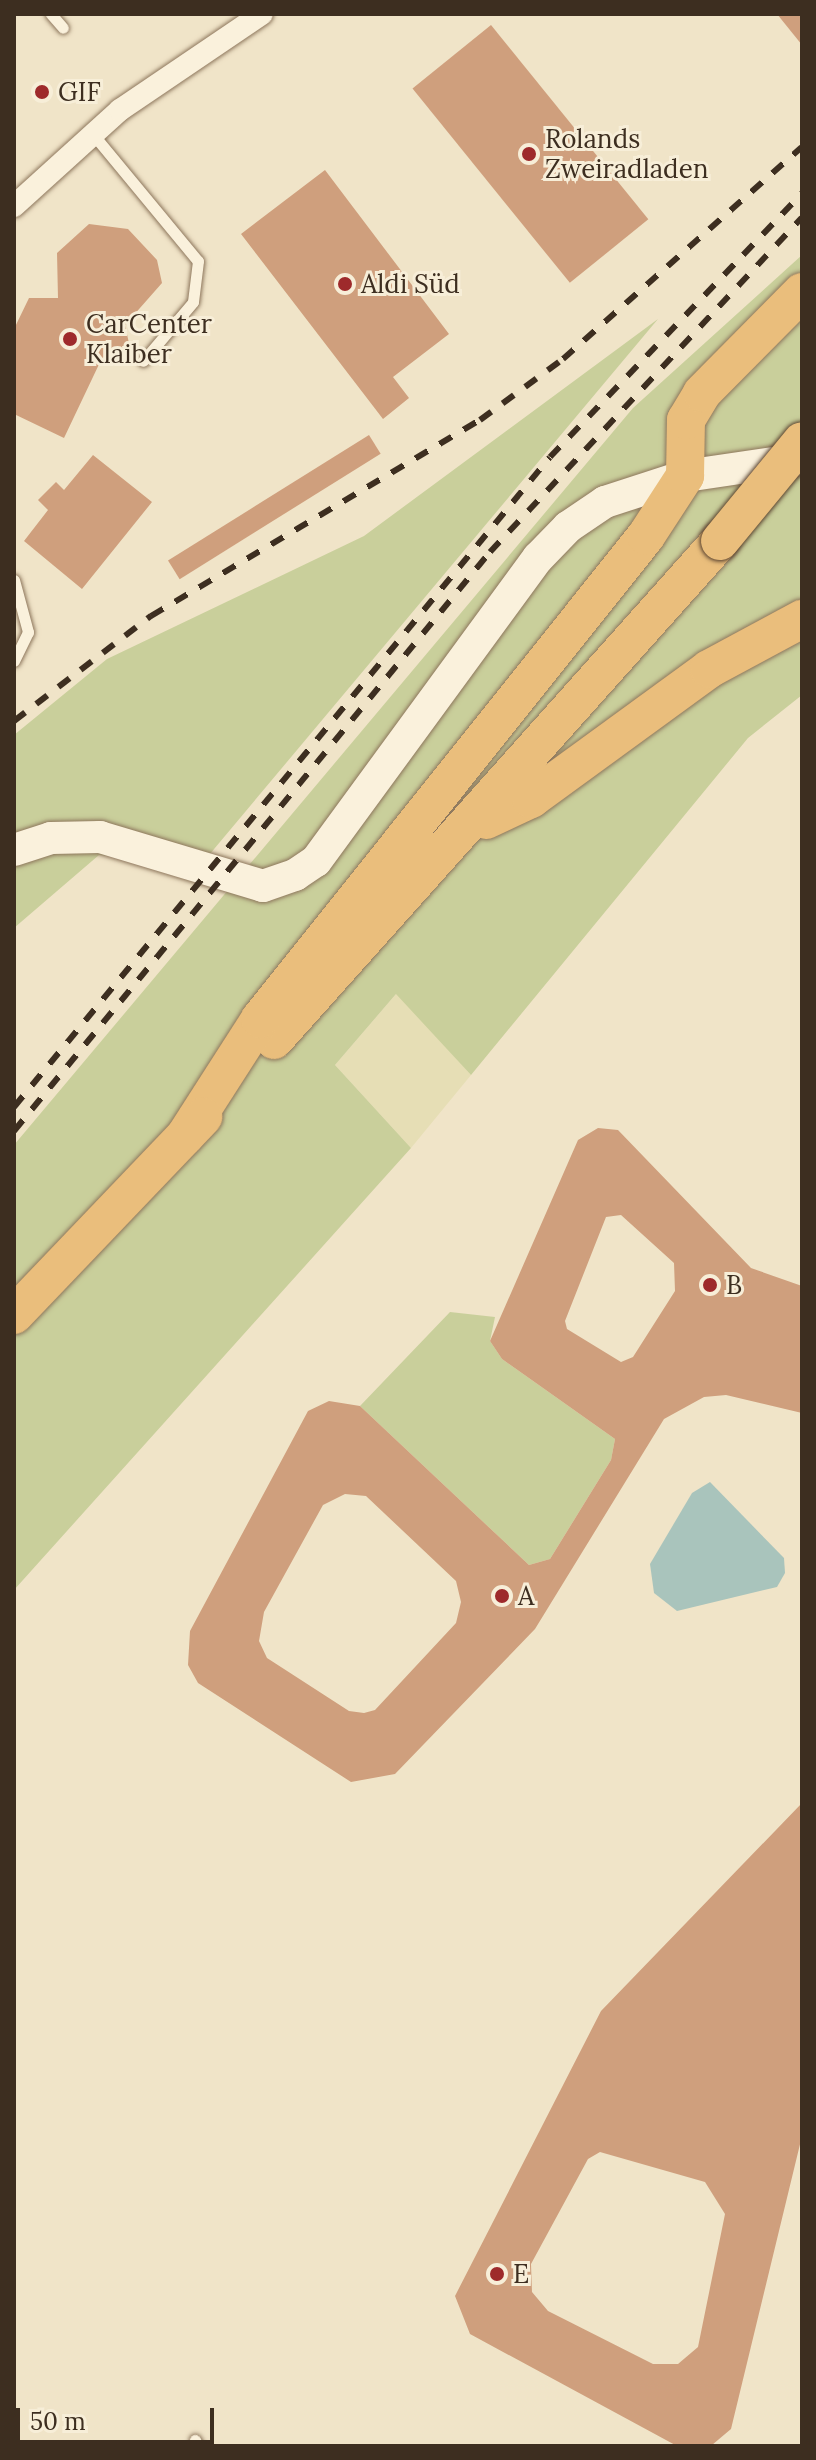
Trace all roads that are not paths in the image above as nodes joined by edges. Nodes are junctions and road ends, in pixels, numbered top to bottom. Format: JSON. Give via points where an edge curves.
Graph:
{"nodes":[{"id":1,"x":51,"y":14,"type":"edge"},
{"id":2,"x":262,"y":14,"type":"edge"},
{"id":3,"x":63,"y":28,"type":"dead end"},
{"id":4,"x":92,"y":133,"type":"junction"},
{"id":5,"x":14,"y":206,"type":"edge"},
{"id":6,"x":802,"y":292,"type":"edge"},
{"id":7,"x":143,"y":361,"type":"dead end"},
{"id":8,"x":802,"y":441,"type":"edge"},
{"id":9,"x":802,"y":459,"type":"edge"},
{"id":10,"x":685,"y":476,"type":"junction"},
{"id":11,"x":14,"y":580,"type":"edge"},
{"id":12,"x":802,"y":619,"type":"edge"},
{"id":13,"x":14,"y":661,"type":"edge"},
{"id":14,"x":469,"y":829,"type":"junction"},
{"id":15,"x":14,"y":850,"type":"edge"},
{"id":16,"x":185,"y":1136,"type":"junction"},
{"id":17,"x":14,"y":1315,"type":"edge"}],
"edges":[{"from":1,"to":3,"type":"lane"},
{"from":2,"to":4,"type":"street"},
{"from":4,"to":5,"type":"street"},
{"from":4,"to":7,"type":"lane","via":[[198,261],[193,302]]},
{"from":6,"to":10,"type":"highway","via":[[702,393],[686,420]]},
{"from":8,"to":14,"type":"highway","bridge":true},
{"from":9,"to":10,"type":"main road"},
{"from":10,"to":15,"type":"main road","via":[[605,502],[538,558],[316,861],[295,875],[263,886],[100,837],[51,838]]},
{"from":10,"to":16,"type":"highway","via":[[646,536],[260,1019]]},
{"from":11,"to":13,"type":"lane","via":[[28,632]]},
{"from":12,"to":14,"type":"highway","via":[[709,669],[531,799]]},
{"from":14,"to":16,"type":"highway"},
{"from":16,"to":17,"type":"highway"}]}
